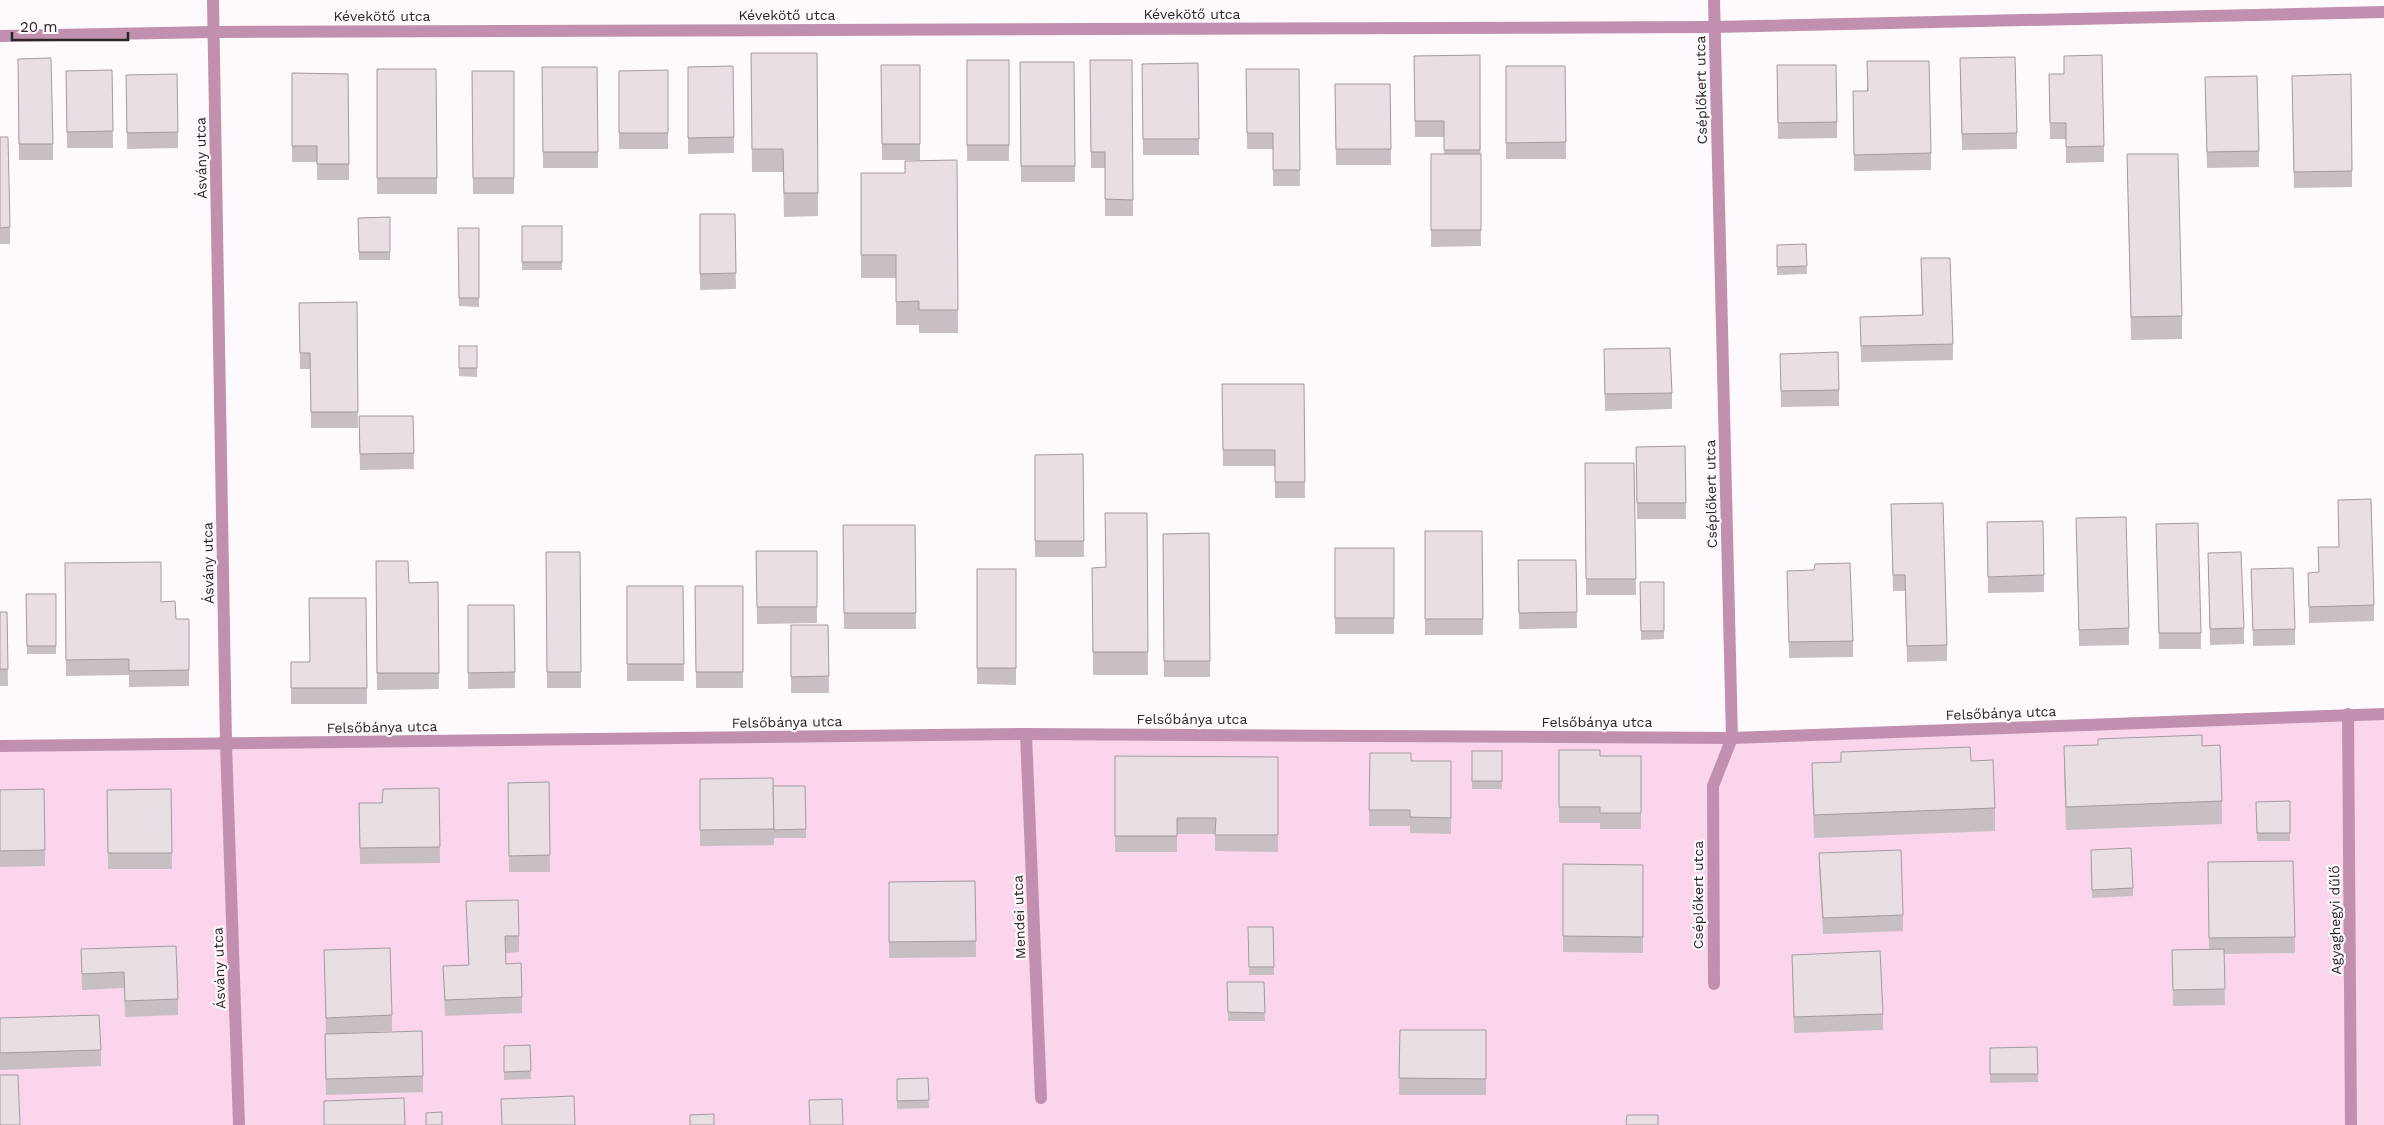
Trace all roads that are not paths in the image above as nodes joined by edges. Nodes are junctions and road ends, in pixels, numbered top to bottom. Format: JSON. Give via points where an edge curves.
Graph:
{"nodes":[{"id":1,"x":213,"y":0,"type":"edge"},
{"id":2,"x":1714,"y":0,"type":"edge"},
{"id":3,"x":2384,"y":12,"type":"edge"},
{"id":4,"x":1714,"y":27,"type":"junction"},
{"id":5,"x":214,"y":32,"type":"junction"},
{"id":6,"x":0,"y":36,"type":"edge"},
{"id":7,"x":2348,"y":714,"type":"junction"},
{"id":8,"x":2384,"y":714,"type":"edge"},
{"id":9,"x":1026,"y":734,"type":"junction"},
{"id":10,"x":1732,"y":738,"type":"junction"},
{"id":11,"x":226,"y":744,"type":"junction"},
{"id":12,"x":0,"y":746,"type":"edge"},
{"id":13,"x":1714,"y":984,"type":"dead end"},
{"id":14,"x":1041,"y":1098,"type":"dead end"},
{"id":15,"x":240,"y":1125,"type":"edge"},
{"id":16,"x":2351,"y":1125,"type":"edge"}],
"edges":[{"from":1,"to":5,"type":"street","name":"Ásvány utca"},
{"from":2,"to":4,"type":"street","name":"Cséplőkert utca"},
{"from":3,"to":4,"type":"street","name":"Kévekötő utca"},
{"from":4,"to":5,"type":"street","name":"Kévekötő utca"},
{"from":4,"to":10,"type":"street","name":"Cséplőkert utca"},
{"from":5,"to":6,"type":"street","name":"Kévekötő utca"},
{"from":5,"to":11,"type":"street","name":"Ásvány utca"},
{"from":7,"to":8,"type":"street","name":"Felsőbánya utca"},
{"from":7,"to":10,"type":"street","name":"Felsőbánya utca"},
{"from":7,"to":16,"type":"street","name":"Agyaghegyi dűlő"},
{"from":9,"to":10,"type":"street","name":"Felsőbánya utca"},
{"from":9,"to":11,"type":"street","name":"Felsőbánya utca"},
{"from":9,"to":14,"type":"street","name":"Mendei utca"},
{"from":10,"to":13,"type":"street","name":"Cséplőkert utca","via":[[1713,786]]},
{"from":11,"to":12,"type":"street","name":"Felsőbánya utca"},
{"from":11,"to":15,"type":"street","name":"Ásvány utca"}]}
